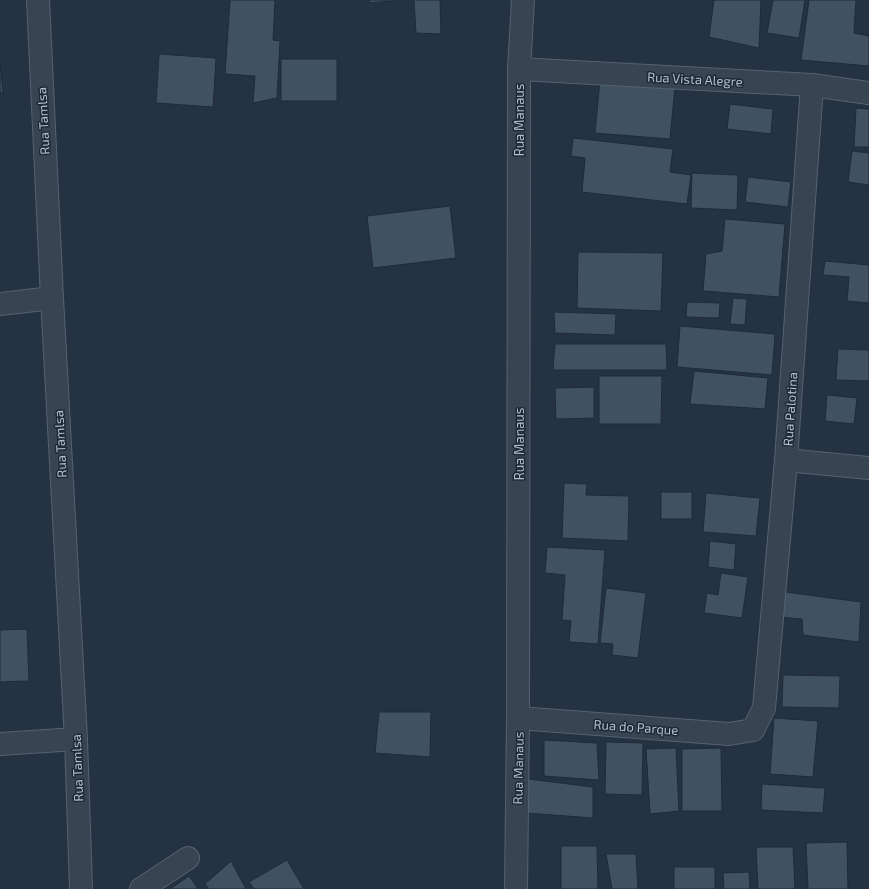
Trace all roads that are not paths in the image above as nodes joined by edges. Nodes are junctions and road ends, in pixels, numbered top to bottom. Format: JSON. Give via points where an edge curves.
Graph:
{"nodes":[{"id":1,"x":38,"y":0,"type":"edge"},
{"id":2,"x":523,"y":0,"type":"edge"},
{"id":3,"x":520,"y":69,"type":"junction"},
{"id":4,"x":812,"y":85,"type":"junction"},
{"id":5,"x":869,"y":93,"type":"edge"},
{"id":6,"x":52,"y":298,"type":"junction"},
{"id":7,"x":0,"y":304,"type":"edge"},
{"id":8,"x":786,"y":460,"type":"junction"},
{"id":9,"x":869,"y":468,"type":"edge"},
{"id":10,"x":518,"y":718,"type":"junction"},
{"id":11,"x":753,"y":730,"type":"joint"},
{"id":12,"x":76,"y":739,"type":"junction"},
{"id":13,"x":0,"y":744,"type":"edge"},
{"id":14,"x":188,"y":858,"type":"dead end"},
{"id":15,"x":81,"y":889,"type":"edge"},
{"id":16,"x":141,"y":889,"type":"edge"},
{"id":17,"x":516,"y":889,"type":"edge"}],
"edges":[{"from":1,"to":6,"type":"street","name":"Rua Tamlsa"},
{"from":2,"to":3,"type":"street","name":"Rua Manaus"},
{"from":3,"to":4,"type":"street","name":"Rua Vista Alegre"},
{"from":3,"to":10,"type":"street","name":"Rua Manaus"},
{"from":4,"to":5,"type":"street","name":"Rua Vista Alegre"},
{"from":4,"to":8,"type":"street","name":"Rua Palotina"},
{"from":6,"to":7,"type":"street"},
{"from":6,"to":12,"type":"street","name":"Rua Tamlsa"},
{"from":8,"to":9,"type":"street"},
{"from":8,"to":11,"type":"street","name":"Rua Palotina","via":[[764,708]]},
{"from":10,"to":11,"type":"street","name":"Rua do Parque","via":[[729,734]]},
{"from":10,"to":17,"type":"street","name":"Rua Manaus"},
{"from":12,"to":13,"type":"street"},
{"from":12,"to":15,"type":"street","name":"Rua Tamlsa"},
{"from":14,"to":16,"type":"street"}]}
